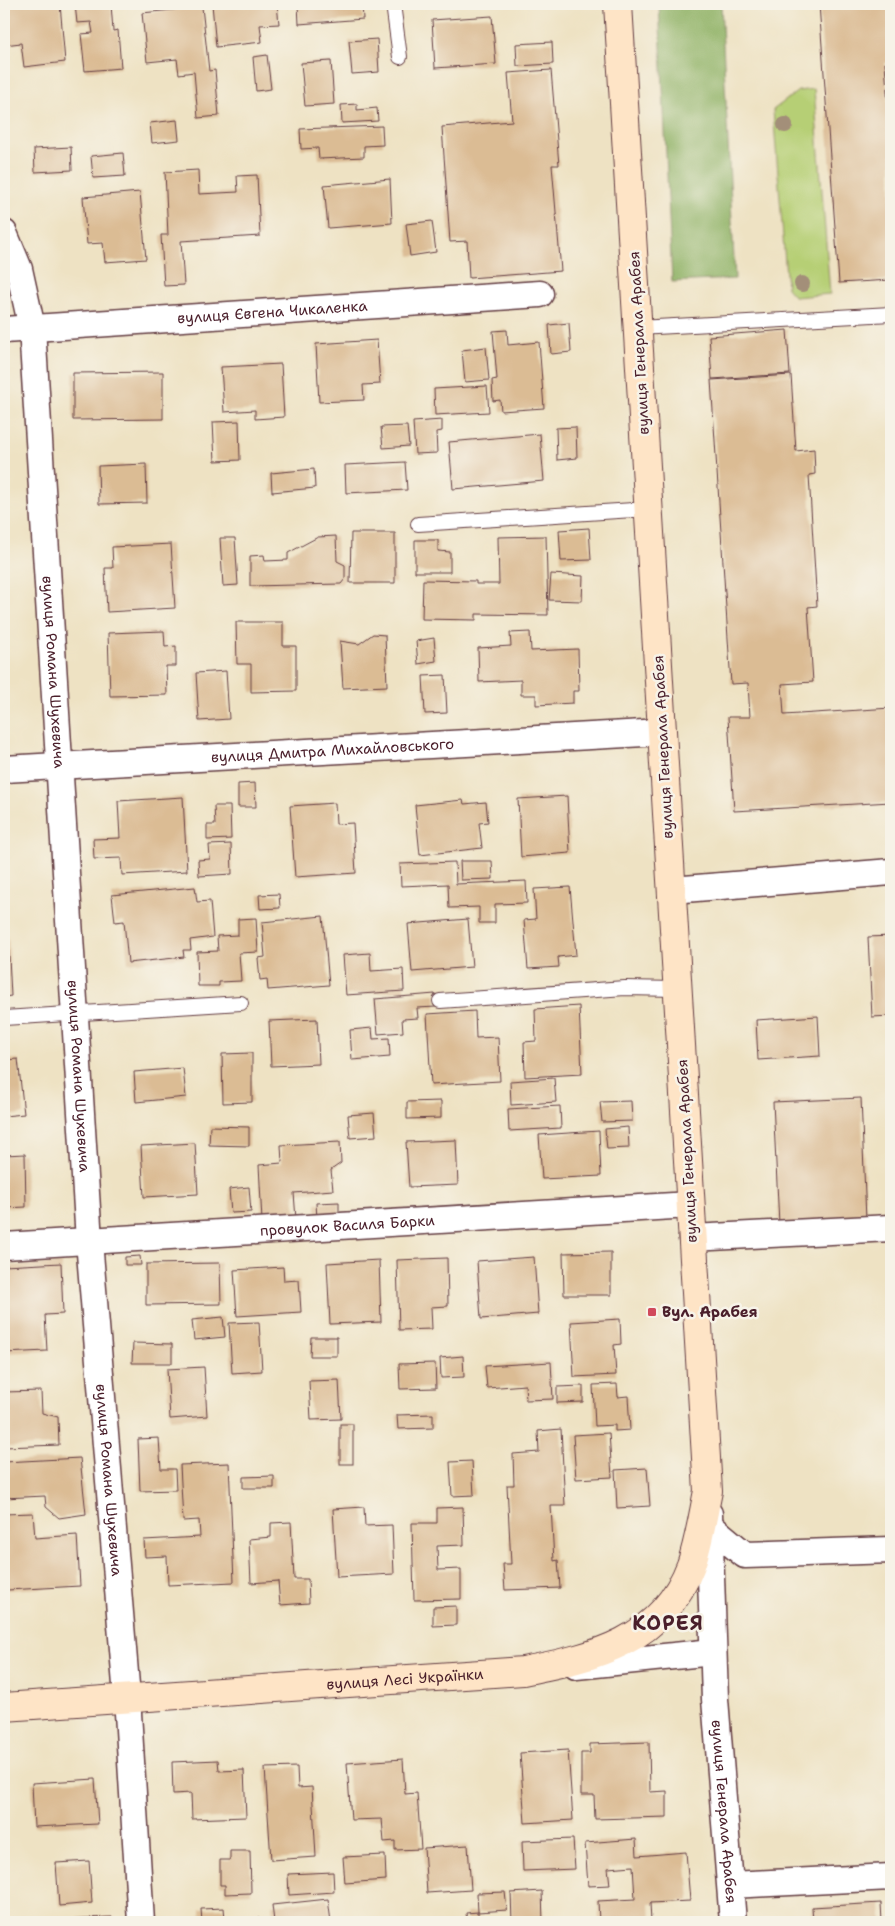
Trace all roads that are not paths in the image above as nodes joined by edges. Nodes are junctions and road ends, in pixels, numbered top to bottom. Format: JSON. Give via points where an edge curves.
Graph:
{"nodes":[{"id":1,"x":393,"y":4,"type":"edge"},
{"id":2,"x":618,"y":4,"type":"edge"},
{"id":3,"x":400,"y":58,"type":"dead end"},
{"id":4,"x":4,"y":233,"type":"edge"},
{"id":5,"x":540,"y":294,"type":"dead end"},
{"id":6,"x":891,"y":314,"type":"edge"},
{"id":7,"x":32,"y":328,"type":"junction"},
{"id":8,"x":638,"y":328,"type":"junction"},
{"id":9,"x":4,"y":330,"type":"edge"},
{"id":10,"x":649,"y":509,"type":"junction"},
{"id":11,"x":418,"y":524,"type":"dead end"},
{"id":12,"x":662,"y":732,"type":"junction"},
{"id":13,"x":59,"y":766,"type":"junction"},
{"id":14,"x":4,"y":769,"type":"edge"},
{"id":15,"x":891,"y":872,"type":"edge"},
{"id":16,"x":672,"y":890,"type":"junction"},
{"id":17,"x":677,"y":989,"type":"junction"},
{"id":18,"x":440,"y":1002,"type":"dead end"},
{"id":19,"x":241,"y":1003,"type":"dead end"},
{"id":20,"x":74,"y":1013,"type":"junction"},
{"id":21,"x":4,"y":1018,"type":"edge"},
{"id":22,"x":690,"y":1205,"type":"junction"},
{"id":23,"x":891,"y":1228,"type":"edge"},
{"id":24,"x":692,"y":1238,"type":"junction"},
{"id":25,"x":89,"y":1241,"type":"junction"},
{"id":26,"x":4,"y":1246,"type":"edge"},
{"id":27,"x":708,"y":1491,"type":"junction"},
{"id":28,"x":709,"y":1526,"type":"junction"},
{"id":29,"x":891,"y":1550,"type":"edge"},
{"id":30,"x":713,"y":1652,"type":"junction"},
{"id":31,"x":523,"y":1671,"type":"junction"},
{"id":32,"x":127,"y":1697,"type":"junction"},
{"id":33,"x":4,"y":1706,"type":"edge"},
{"id":34,"x":891,"y":1877,"type":"edge"},
{"id":35,"x":731,"y":1885,"type":"junction"},
{"id":36,"x":140,"y":1922,"type":"edge"},
{"id":37,"x":733,"y":1922,"type":"edge"}],
"edges":[{"from":1,"to":3,"type":"lane"},
{"from":2,"to":8,"type":"main road","name":"вулиця Генерала Арабея"},
{"from":4,"to":7,"type":"street","name":"вулиця Романа Шухевича","via":[[19,269]]},
{"from":5,"to":7,"type":"street","name":"вулиця Євгена Чикаленка"},
{"from":6,"to":8,"type":"lane"},
{"from":7,"to":9,"type":"street","name":"вулиця Євгена Чикаленка"},
{"from":7,"to":13,"type":"street","name":"вулиця Романа Шухевича"},
{"from":8,"to":10,"type":"main road","name":"вулиця Генерала Арабея"},
{"from":10,"to":11,"type":"lane"},
{"from":10,"to":12,"type":"main road","name":"вулиця Генерала Арабея"},
{"from":12,"to":13,"type":"street","name":"вулиця Дмитра Михайловського"},
{"from":12,"to":16,"type":"main road","name":"вулиця Генерала Арабея"},
{"from":13,"to":14,"type":"street","name":"вулиця Дмитра Михайловського"},
{"from":13,"to":20,"type":"street","name":"вулиця Романа Шухевича"},
{"from":15,"to":16,"type":"street"},
{"from":16,"to":17,"type":"main road","name":"вулиця Генерала Арабея"},
{"from":17,"to":18,"type":"lane","via":[[625,988]]},
{"from":17,"to":22,"type":"main road","name":"вулиця Генерала Арабея"},
{"from":19,"to":20,"type":"lane"},
{"from":20,"to":21,"type":"lane"},
{"from":20,"to":25,"type":"street","name":"вулиця Романа Шухевича"},
{"from":22,"to":24,"type":"main road","name":"вулиця Генерала Арабея"},
{"from":22,"to":25,"type":"street","name":"провулок Василя Барки"},
{"from":23,"to":24,"type":"street"},
{"from":24,"to":27,"type":"main road","name":"вулиця Генерала Арабея"},
{"from":25,"to":26,"type":"street","name":"провулок Василя Барки"},
{"from":25,"to":32,"type":"street","name":"вулиця Романа Шухевича"},
{"from":27,"to":28,"type":"street","name":"вулиця Генерала Арабея"},
{"from":27,"to":31,"type":"main road","name":"вулиця Лесі Українки","via":[[691,1564],[677,1594],[657,1620],[610,1648],[577,1660]]},
{"from":28,"to":29,"type":"street","via":[[745,1555]]},
{"from":28,"to":30,"type":"street","name":"вулиця Генерала Арабея"},
{"from":30,"to":31,"type":"street"},
{"from":30,"to":35,"type":"street","name":"вулиця Генерала Арабея"},
{"from":31,"to":32,"type":"main road","name":"вулиця Лесі Українки"},
{"from":32,"to":33,"type":"main road","name":"вулиця Лесі Українки"},
{"from":32,"to":36,"type":"street","name":"вулиця Романа Шухевича"},
{"from":34,"to":35,"type":"street"},
{"from":35,"to":37,"type":"street","name":"вулиця Генерала Арабея"}]}
